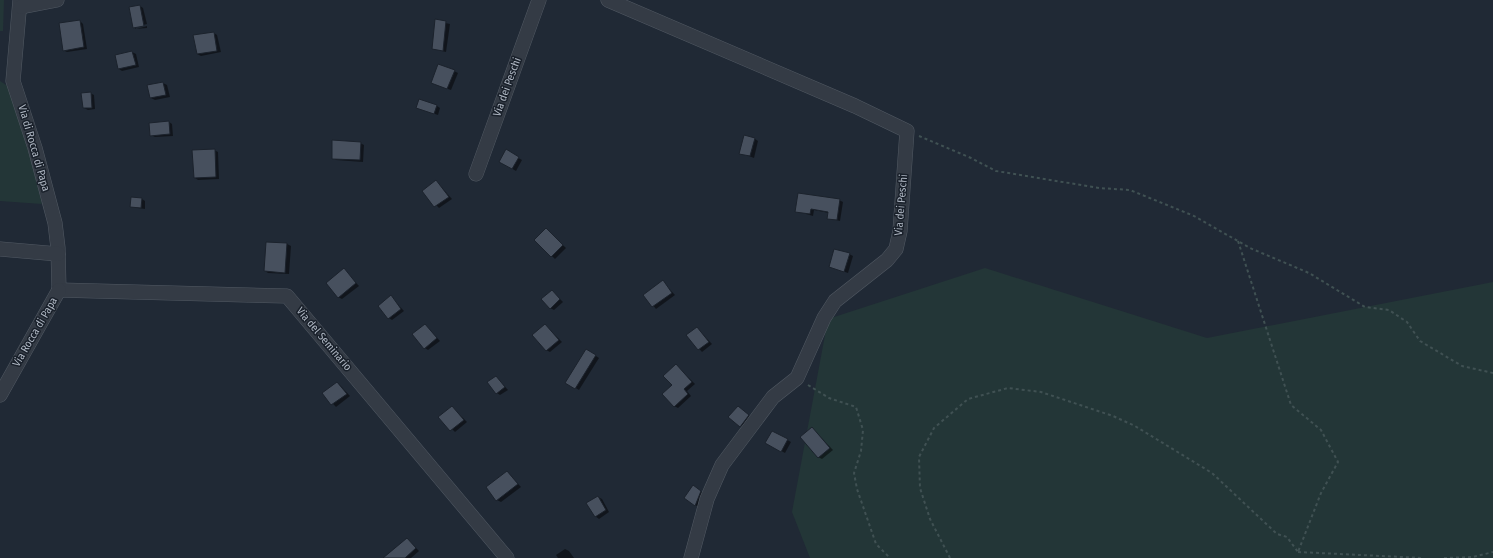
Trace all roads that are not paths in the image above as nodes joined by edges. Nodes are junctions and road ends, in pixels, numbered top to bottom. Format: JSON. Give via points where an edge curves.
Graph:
{"nodes":[{"id":1,"x":57,"y":0,"type":"edge"},
{"id":2,"x":539,"y":0,"type":"edge"},
{"id":3,"x":608,"y":0,"type":"edge"},
{"id":4,"x":21,"y":3,"type":"edge"},
{"id":5,"x":7,"y":81,"type":"edge"},
{"id":6,"x":476,"y":174,"type":"dead end"},
{"id":7,"x":0,"y":249,"type":"edge"},
{"id":8,"x":58,"y":254,"type":"junction"},
{"id":9,"x":59,"y":290,"type":"junction"},
{"id":10,"x":0,"y":395,"type":"edge"},
{"id":11,"x":507,"y":558,"type":"edge"},
{"id":12,"x":691,"y":558,"type":"edge"}],
"edges":[{"from":1,"to":4,"type":"street"},
{"from":2,"to":6,"type":"street","name":"Via dei Peschi"},
{"from":3,"to":12,"type":"street","name":"Via dei Peschi","via":[[855,106],[907,131],[900,230],[896,249],[887,260],[836,301],[824,318],[796,378],[773,398],[722,465],[707,499]]},
{"from":4,"to":5,"type":"street","name":"Via di Rocca di Papa"},
{"from":5,"to":8,"type":"street","name":"Via di Rocca di Papa","via":[[34,148],[53,215]]},
{"from":7,"to":8,"type":"street"},
{"from":8,"to":9,"type":"street","name":"Via di Rocca di Papa"},
{"from":9,"to":10,"type":"street","name":"Via Rocca di Papa"},
{"from":9,"to":11,"type":"street","name":"Via del Seminario","via":[[287,296]]}]}
